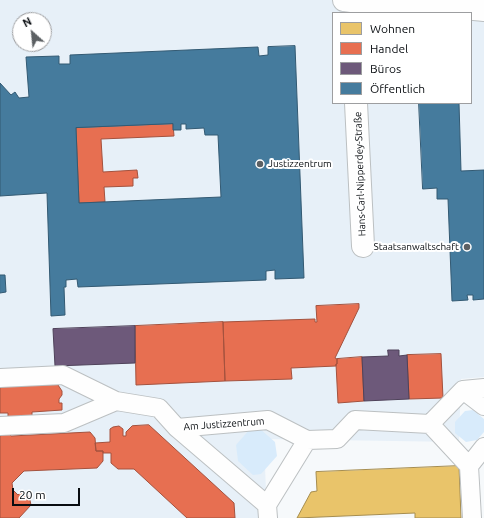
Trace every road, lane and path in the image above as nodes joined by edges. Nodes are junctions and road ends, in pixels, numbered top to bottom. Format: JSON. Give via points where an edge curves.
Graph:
{"nodes":[{"id":1,"x":437,"y":3,"type":"edge"},
{"id":2,"x":350,"y":4,"type":"edge"},
{"id":3,"x":484,"y":10,"type":"edge"},
{"id":4,"x":356,"y":104,"type":"edge"},
{"id":5,"x":363,"y":246,"type":"dead end"},
{"id":6,"x":0,"y":378,"type":"edge"},
{"id":7,"x":484,"y":388,"type":"edge"},
{"id":8,"x":464,"y":390,"type":"junction"},
{"id":9,"x":116,"y":402,"type":"junction"},
{"id":10,"x":484,"y":406,"type":"edge"},
{"id":11,"x":430,"y":424,"type":"junction"},
{"id":12,"x":0,"y":426,"type":"edge"},
{"id":13,"x":177,"y":428,"type":"junction"},
{"id":14,"x":307,"y":440,"type":"junction"},
{"id":15,"x":484,"y":447,"type":"edge"},
{"id":16,"x":469,"y":466,"type":"junction"},
{"id":17,"x":267,"y":511,"type":"edge"},
{"id":18,"x":472,"y":518,"type":"edge"}],
"edges":[{"from":1,"to":2,"type":"street","via":[[421,7]]},
{"from":1,"to":3,"type":"street"},
{"from":4,"to":5,"type":"street","name":"Hans-Carl-Nipperdey-Straße"},
{"from":6,"to":9,"type":"street","name":"Am Justizzentrum","via":[[63,375]]},
{"from":7,"to":8,"type":"street"},
{"from":8,"to":10,"type":"street"},
{"from":8,"to":11,"type":"street"},
{"from":9,"to":12,"type":"street","via":[[64,424]]},
{"from":9,"to":13,"type":"street","name":"Am Justizzentrum","via":[[159,408]]},
{"from":11,"to":14,"type":"street","name":"Am Justizzentrum","via":[[354,420],[337,439]]},
{"from":11,"to":16,"type":"street"},
{"from":13,"to":14,"type":"street","name":"Am Justizzentrum","via":[[268,420]]},
{"from":13,"to":17,"type":"street","name":"Am Justizzentrum"},
{"from":14,"to":17,"type":"street"},
{"from":15,"to":16,"type":"street"},
{"from":16,"to":18,"type":"street"}]}
